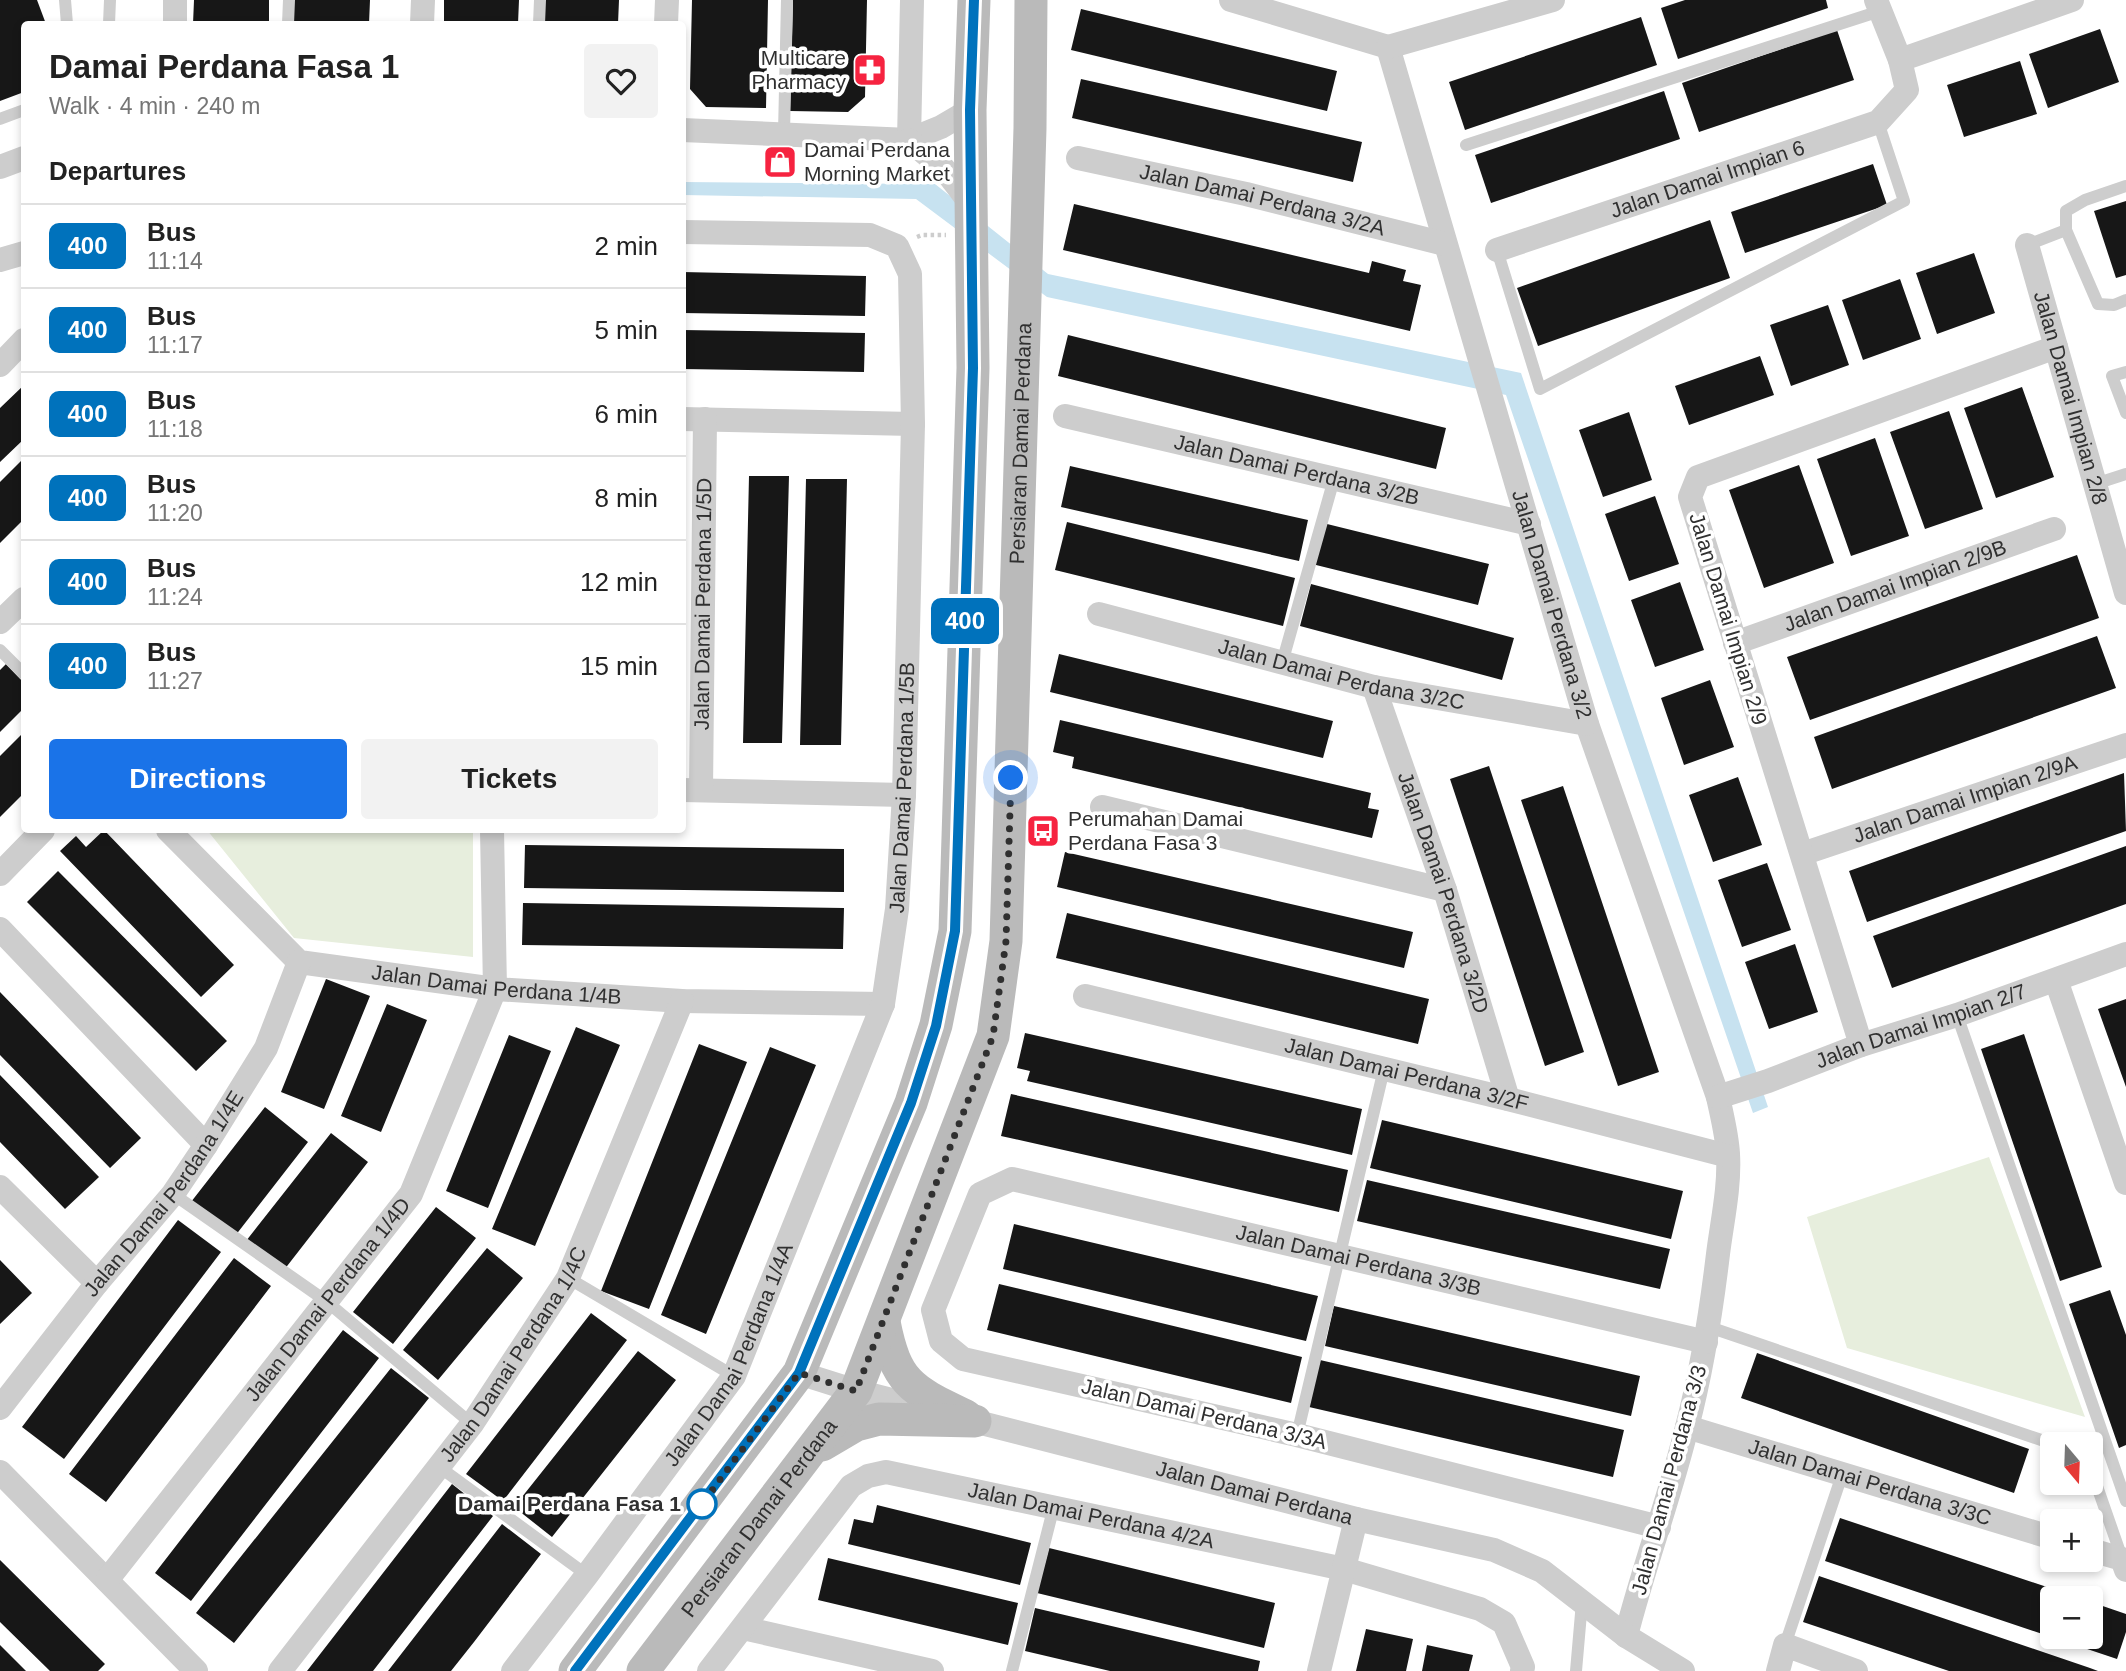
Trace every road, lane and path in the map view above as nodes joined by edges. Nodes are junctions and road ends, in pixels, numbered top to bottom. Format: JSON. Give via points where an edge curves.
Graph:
{"nodes":[{"id":1,"x":65,"y":0,"type":"edge"},
{"id":2,"x":110,"y":0,"type":"edge"},
{"id":3,"x":175,"y":0,"type":"edge"},
{"id":4,"x":289,"y":0,"type":"edge"},
{"id":5,"x":423,"y":0,"type":"edge"},
{"id":6,"x":540,"y":0,"type":"edge"},
{"id":7,"x":667,"y":0,"type":"edge"},
{"id":8,"x":787,"y":0,"type":"edge"},
{"id":9,"x":912,"y":0,"type":"edge"},
{"id":10,"x":974,"y":0,"type":"edge"},
{"id":11,"x":1031,"y":0,"type":"edge"},
{"id":12,"x":1231,"y":0,"type":"edge"},
{"id":13,"x":2072,"y":0,"type":"edge"},
{"id":14,"x":1537,"y":2,"type":"edge"},
{"id":15,"x":1258,"y":3,"type":"edge"},
{"id":16,"x":1878,"y":5,"type":"edge"},
{"id":17,"x":67,"y":21,"type":"edge"},
{"id":18,"x":109,"y":21,"type":"edge"},
{"id":19,"x":175,"y":21,"type":"edge"},
{"id":20,"x":288,"y":21,"type":"edge"},
{"id":21,"x":422,"y":21,"type":"edge"},
{"id":22,"x":539,"y":21,"type":"edge"},
{"id":23,"x":666,"y":21,"type":"edge"},
{"id":24,"x":1388,"y":47,"type":"junction"},
{"id":25,"x":1900,"y":60,"type":"junction"},
{"id":26,"x":970,"y":110,"type":"junction"},
{"id":27,"x":21,"y":111,"type":"edge"},
{"id":28,"x":0,"y":119,"type":"edge"},
{"id":29,"x":1878,"y":121,"type":"junction"},
{"id":30,"x":686,"y":130,"type":"edge"},
{"id":31,"x":784,"y":133,"type":"junction"},
{"id":32,"x":909,"y":140,"type":"junction"},
{"id":33,"x":1466,"y":145,"type":"dead end"},
{"id":34,"x":1078,"y":158,"type":"dead end"},
{"id":35,"x":21,"y":159,"type":"edge"},
{"id":36,"x":0,"y":167,"type":"edge"},
{"id":37,"x":2126,"y":186,"type":"edge"},
{"id":38,"x":972,"y":220,"type":"junction"},
{"id":39,"x":2066,"y":230,"type":"junction"},
{"id":40,"x":686,"y":232,"type":"edge"},
{"id":41,"x":1445,"y":244,"type":"junction"},
{"id":42,"x":2026,"y":245,"type":"joint"},
{"id":43,"x":897,"y":246,"type":"junction"},
{"id":44,"x":1497,"y":250,"type":"joint"},
{"id":45,"x":21,"y":254,"type":"edge"},
{"id":46,"x":0,"y":260,"type":"edge"},
{"id":47,"x":2126,"y":300,"type":"edge"},
{"id":48,"x":21,"y":343,"type":"edge"},
{"id":49,"x":2056,"y":347,"type":"junction"},
{"id":50,"x":0,"y":365,"type":"edge"},
{"id":51,"x":2126,"y":372,"type":"edge"},
{"id":52,"x":2126,"y":413,"type":"edge"},
{"id":53,"x":1065,"y":416,"type":"dead end"},
{"id":54,"x":694,"y":419,"type":"edge"},
{"id":55,"x":913,"y":424,"type":"junction"},
{"id":56,"x":2126,"y":474,"type":"edge"},
{"id":57,"x":1334,"y":479,"type":"junction"},
{"id":58,"x":2095,"y":484,"type":"junction"},
{"id":59,"x":1529,"y":524,"type":"junction"},
{"id":60,"x":2054,"y":529,"type":"dead end"},
{"id":61,"x":2126,"y":593,"type":"edge"},
{"id":62,"x":21,"y":602,"type":"edge"},
{"id":63,"x":1098,"y":614,"type":"dead end"},
{"id":64,"x":0,"y":622,"type":"edge"},
{"id":65,"x":1735,"y":643,"type":"junction"},
{"id":66,"x":0,"y":650,"type":"edge"},
{"id":67,"x":1282,"y":663,"type":"junction"},
{"id":68,"x":21,"y":671,"type":"edge"},
{"id":69,"x":1374,"y":687,"type":"junction"},
{"id":70,"x":1587,"y":724,"type":"junction"},
{"id":71,"x":2126,"y":745,"type":"edge"},
{"id":72,"x":692,"y":790,"type":"edge"},
{"id":73,"x":904,"y":795,"type":"junction"},
{"id":74,"x":1102,"y":807,"type":"dead end"},
{"id":75,"x":40,"y":833,"type":"edge"},
{"id":76,"x":171,"y":833,"type":"edge"},
{"id":77,"x":492,"y":833,"type":"edge"},
{"id":78,"x":1802,"y":854,"type":"junction"},
{"id":79,"x":0,"y":874,"type":"edge"},
{"id":80,"x":1446,"y":890,"type":"junction"},
{"id":81,"x":0,"y":929,"type":"edge"},
{"id":82,"x":2126,"y":954,"type":"edge"},
{"id":83,"x":299,"y":962,"type":"junction"},
{"id":84,"x":2056,"y":980,"type":"junction"},
{"id":85,"x":495,"y":989,"type":"junction"},
{"id":86,"x":1085,"y":996,"type":"dead end"},
{"id":87,"x":682,"y":1001,"type":"junction"},
{"id":88,"x":883,"y":1004,"type":"junction"},
{"id":89,"x":1957,"y":1015,"type":"junction"},
{"id":90,"x":1861,"y":1045,"type":"junction"},
{"id":91,"x":1384,"y":1069,"type":"junction"},
{"id":92,"x":1729,"y":1093,"type":"junction"},
{"id":93,"x":1508,"y":1099,"type":"junction"},
{"id":94,"x":206,"y":1144,"type":"junction"},
{"id":95,"x":1728,"y":1156,"type":"junction"},
{"id":96,"x":1012,"y":1179,"type":"joint"},
{"id":97,"x":2126,"y":1183,"type":"edge"},
{"id":98,"x":0,"y":1187,"type":"edge"},
{"id":99,"x":173,"y":1194,"type":"junction"},
{"id":100,"x":1340,"y":1257,"type":"junction"},
{"id":101,"x":569,"y":1278,"type":"junction"},
{"id":102,"x":97,"y":1283,"type":"junction"},
{"id":103,"x":326,"y":1301,"type":"junction"},
{"id":104,"x":884,"y":1322,"type":"junction"},
{"id":105,"x":1707,"y":1335,"type":"junction"},
{"id":106,"x":799,"y":1373,"type":"junction"},
{"id":107,"x":734,"y":1376,"type":"junction"},
{"id":108,"x":856,"y":1391,"type":"junction"},
{"id":109,"x":0,"y":1408,"type":"edge"},
{"id":110,"x":975,"y":1421,"type":"junction"},
{"id":111,"x":472,"y":1424,"type":"junction"},
{"id":112,"x":1687,"y":1427,"type":"junction"},
{"id":113,"x":1297,"y":1434,"type":"junction"},
{"id":114,"x":2040,"y":1440,"type":"edge"},
{"id":115,"x":808,"y":1454,"type":"junction"},
{"id":116,"x":439,"y":1466,"type":"junction"},
{"id":117,"x":0,"y":1472,"type":"edge"},
{"id":118,"x":1842,"y":1475,"type":"junction"},
{"id":119,"x":2100,"y":1495,"type":"edge"},
{"id":120,"x":2126,"y":1501,"type":"edge"},
{"id":121,"x":1054,"y":1506,"type":"junction"},
{"id":122,"x":1356,"y":1519,"type":"junction"},
{"id":123,"x":1659,"y":1527,"type":"junction"},
{"id":124,"x":2040,"y":1534,"type":"edge"},
{"id":125,"x":2103,"y":1555,"type":"edge"},
{"id":126,"x":2124,"y":1565,"type":"edge"},
{"id":127,"x":1344,"y":1569,"type":"junction"},
{"id":128,"x":587,"y":1575,"type":"junction"},
{"id":129,"x":107,"y":1580,"type":"junction"},
{"id":130,"x":1582,"y":1602,"type":"junction"},
{"id":131,"x":743,"y":1628,"type":"junction"},
{"id":132,"x":1626,"y":1636,"type":"junction"},
{"id":133,"x":1785,"y":1645,"type":"junction"},
{"id":134,"x":196,"y":1671,"type":"edge"},
{"id":135,"x":280,"y":1671,"type":"edge"},
{"id":136,"x":513,"y":1671,"type":"edge"},
{"id":137,"x":575,"y":1671,"type":"edge"},
{"id":138,"x":643,"y":1671,"type":"edge"},
{"id":139,"x":709,"y":1671,"type":"edge"},
{"id":140,"x":932,"y":1671,"type":"edge"},
{"id":141,"x":1012,"y":1671,"type":"edge"},
{"id":142,"x":1319,"y":1671,"type":"edge"},
{"id":143,"x":1522,"y":1671,"type":"edge"},
{"id":144,"x":1576,"y":1671,"type":"edge"},
{"id":145,"x":1682,"y":1671,"type":"edge"},
{"id":146,"x":1778,"y":1671,"type":"edge"},
{"id":147,"x":1856,"y":1671,"type":"edge"}],
"edges":[{"from":1,"to":17,"type":"lane"},
{"from":2,"to":18,"type":"lane"},
{"from":3,"to":19,"type":"street"},
{"from":4,"to":20,"type":"lane"},
{"from":5,"to":21,"type":"street"},
{"from":6,"to":22,"type":"lane"},
{"from":7,"to":23,"type":"street"},
{"from":8,"to":31,"type":"lane"},
{"from":9,"to":32,"type":"street"},
{"from":10,"to":26,"type":"main road"},
{"from":11,"to":104,"type":"main road","name":"Persiaran Damai Perdana","via":[[1006,941],[993,1036]]},
{"from":12,"to":15,"type":"street"},
{"from":13,"to":25,"type":"street"},
{"from":14,"to":24,"type":"street"},
{"from":15,"to":24,"type":"street"},
{"from":16,"to":25,"type":"street"},
{"from":16,"to":33,"type":"lane"},
{"from":24,"to":41,"type":"street","name":"Jalan Damai Perdana 3/2"},
{"from":25,"to":29,"type":"street","name":"Jalan Damai Impian 6","via":[[1907,90]]},
{"from":26,"to":32,"type":"street"},
{"from":26,"to":38,"type":"main road"},
{"from":27,"to":28,"type":"lane"},
{"from":29,"to":44,"type":"street","name":"Jalan Damai Impian 6"},
{"from":29,"to":44,"type":"lane","via":[[1903,201],[1539,389]]},
{"from":30,"to":31,"type":"street"},
{"from":31,"to":32,"type":"street"},
{"from":32,"to":38,"type":"street","via":[[944,169]]},
{"from":34,"to":41,"type":"street","name":"Jalan Damai Perdana 3/2A"},
{"from":35,"to":36,"type":"street"},
{"from":37,"to":39,"type":"lane","via":[[2066,211]]},
{"from":38,"to":43,"type":"path"},
{"from":38,"to":106,"type":"main road","via":[[973,368],[955,931],[936,1026],[911,1103]]},
{"from":39,"to":42,"type":"lane"},
{"from":39,"to":47,"type":"lane","via":[[2098,304]]},
{"from":40,"to":43,"type":"street","via":[[870,235]]},
{"from":41,"to":59,"type":"street","name":"Jalan Damai Perdana 3/2"},
{"from":42,"to":49,"type":"street","name":"Jalan Damai Impian 2/8"},
{"from":43,"to":55,"type":"street","name":"Jalan Damai Perdana 1/5B","via":[[910,274]]},
{"from":45,"to":46,"type":"street"},
{"from":48,"to":50,"type":"street"},
{"from":49,"to":58,"type":"street","name":"Jalan Damai Impian 2/8"},
{"from":49,"to":65,"type":"street","name":"Jalan Damai Impian 2/9","via":[[1698,477],[1690,497]]},
{"from":51,"to":52,"type":"lane","via":[[2112,376]]},
{"from":53,"to":57,"type":"street","name":"Jalan Damai Perdana 3/2B"},
{"from":54,"to":55,"type":"street"},
{"from":54,"to":72,"type":"street","name":"Jalan Damai Perdana 1/5D"},
{"from":55,"to":73,"type":"street","name":"Jalan Damai Perdana 1/5B"},
{"from":56,"to":58,"type":"lane"},
{"from":57,"to":59,"type":"street","name":"Jalan Damai Perdana 3/2B"},
{"from":57,"to":67,"type":"lane"},
{"from":58,"to":61,"type":"street","name":"Jalan Damai Impian 2/8"},
{"from":59,"to":70,"type":"street","name":"Jalan Damai Perdana 3/2"},
{"from":60,"to":65,"type":"street","name":"Jalan Damai Impian 2/9B"},
{"from":62,"to":64,"type":"street"},
{"from":63,"to":67,"type":"street","name":"Jalan Damai Perdana 3/2C"},
{"from":65,"to":78,"type":"street","name":"Jalan Damai Impian 2/9"},
{"from":66,"to":68,"type":"lane"},
{"from":67,"to":69,"type":"street","name":"Jalan Damai Perdana 3/2C"},
{"from":69,"to":70,"type":"street","name":"Jalan Damai Perdana 3/2C"},
{"from":69,"to":80,"type":"street","name":"Jalan Damai Perdana 3/2D"},
{"from":70,"to":92,"type":"street","name":"Jalan Damai Perdana 3/2"},
{"from":71,"to":78,"type":"street","name":"Jalan Damai Impian 2/9A"},
{"from":72,"to":73,"type":"street"},
{"from":73,"to":88,"type":"street","name":"Jalan Damai Perdana 1/5B","via":[[897,909]]},
{"from":74,"to":80,"type":"street"},
{"from":75,"to":79,"type":"street"},
{"from":76,"to":83,"type":"street"},
{"from":77,"to":85,"type":"street"},
{"from":78,"to":90,"type":"street","name":"Jalan Damai Impian 2/9"},
{"from":80,"to":93,"type":"street","name":"Jalan Damai Perdana 3/2D"},
{"from":81,"to":94,"type":"street"},
{"from":82,"to":84,"type":"street","name":"Jalan Damai Impian 2/7"},
{"from":83,"to":85,"type":"street","name":"Jalan Damai Perdana 1/4B"},
{"from":83,"to":94,"type":"street","name":"Jalan Damai Perdana 1/4E","via":[[266,1048]]},
{"from":84,"to":89,"type":"street","name":"Jalan Damai Impian 2/7"},
{"from":84,"to":97,"type":"street"},
{"from":85,"to":87,"type":"street","name":"Jalan Damai Perdana 1/4B"},
{"from":85,"to":103,"type":"street","name":"Jalan Damai Perdana 1/4D","via":[[411,1194]]},
{"from":86,"to":91,"type":"street","name":"Jalan Damai Perdana 3/2F"},
{"from":87,"to":88,"type":"street","name":"Jalan Damai Perdana 1/4B"},
{"from":87,"to":101,"type":"street","name":"Jalan Damai Perdana 1/4C"},
{"from":88,"to":107,"type":"street","name":"Jalan Damai Perdana 1/4A"},
{"from":89,"to":90,"type":"street","name":"Jalan Damai Impian 2/7"},
{"from":89,"to":120,"type":"lane"},
{"from":90,"to":92,"type":"street","name":"Jalan Damai Impian 2/7"},
{"from":91,"to":93,"type":"street","name":"Jalan Damai Perdana 3/2F"},
{"from":91,"to":100,"type":"lane"},
{"from":92,"to":95,"type":"street","name":"Jalan Damai Perdana 3/2"},
{"from":93,"to":95,"type":"street","name":"Jalan Damai Perdana 3/2F"},
{"from":94,"to":99,"type":"street","name":"Jalan Damai Perdana 1/4E"},
{"from":95,"to":105,"type":"street","name":"Jalan Damai Perdana 3/3"},
{"from":96,"to":100,"type":"street","name":"Jalan Damai Perdana 3/3B"},
{"from":96,"to":113,"type":"street","name":"Jalan Damai Perdana 3/3A","via":[[980,1194],[933,1310],[940,1341],[964,1359]]},
{"from":98,"to":102,"type":"street"},
{"from":99,"to":102,"type":"street","name":"Jalan Damai Perdana 1/4E"},
{"from":99,"to":103,"type":"lane"},
{"from":100,"to":105,"type":"street","name":"Jalan Damai Perdana 3/3B"},
{"from":100,"to":113,"type":"lane"},
{"from":101,"to":107,"type":"lane"},
{"from":101,"to":111,"type":"street","name":"Jalan Damai Perdana 1/4C"},
{"from":102,"to":109,"type":"street","name":"Jalan Damai Perdana 1/4E"},
{"from":103,"to":111,"type":"lane"},
{"from":103,"to":129,"type":"street","name":"Jalan Damai Perdana 1/4D"},
{"from":104,"to":108,"type":"main road","name":"Persiaran Damai Perdana"},
{"from":104,"to":110,"type":"main road","via":[[890,1353],[911,1387]]},
{"from":105,"to":112,"type":"street","name":"Jalan Damai Perdana 3/3"},
{"from":105,"to":114,"type":"lane"},
{"from":106,"to":108,"type":"street","name":"Jalan Damai Perdana"},
{"from":106,"to":137,"type":"main road"},
{"from":107,"to":128,"type":"street","name":"Jalan Damai Perdana 1/4A"},
{"from":108,"to":110,"type":"street","name":"Jalan Damai Perdana"},
{"from":108,"to":115,"type":"main road","name":"Persiaran Damai Perdana"},
{"from":110,"to":115,"type":"main road","via":[[879,1419],[856,1425]]},
{"from":110,"to":122,"type":"street","name":"Jalan Damai Perdana"},
{"from":111,"to":116,"type":"street","name":"Jalan Damai Perdana 1/4C"},
{"from":112,"to":118,"type":"street","name":"Jalan Damai Perdana 3/3C"},
{"from":112,"to":123,"type":"street","name":"Jalan Damai Perdana 3/3"},
{"from":113,"to":123,"type":"street","name":"Jalan Damai Perdana 3/3A"},
{"from":115,"to":138,"type":"main road","name":"Persiaran Damai Perdana"},
{"from":116,"to":128,"type":"lane"},
{"from":116,"to":135,"type":"street","name":"Jalan Damai Perdana 1/4C"},
{"from":117,"to":129,"type":"street"},
{"from":118,"to":124,"type":"street","name":"Jalan Damai Perdana 3/3C"},
{"from":118,"to":133,"type":"lane"},
{"from":119,"to":126,"type":"lane"},
{"from":121,"to":127,"type":"street","name":"Jalan Damai Perdana 4/2A"},
{"from":121,"to":131,"type":"street","name":"Jalan Damai Perdana 4/2A","via":[[907,1475],[886,1472],[868,1476],[851,1486]]},
{"from":121,"to":141,"type":"lane"},
{"from":122,"to":127,"type":"street"},
{"from":122,"to":130,"type":"street","name":"Jalan Damai Perdana","via":[[1494,1550],[1542,1571]]},
{"from":123,"to":132,"type":"street","name":"Jalan Damai Perdana 3/3"},
{"from":125,"to":126,"type":"street"},
{"from":127,"to":142,"type":"street"},
{"from":127,"to":143,"type":"street","name":"Jalan Damai Perdana 4/2A","via":[[1480,1609],[1504,1623]]},
{"from":128,"to":136,"type":"street","name":"Jalan Damai Perdana 1/4A"},
{"from":129,"to":134,"type":"street"},
{"from":130,"to":132,"type":"street","name":"Jalan Damai Perdana"},
{"from":130,"to":144,"type":"lane"},
{"from":131,"to":139,"type":"street","name":"Jalan Damai Perdana 4/2A"},
{"from":131,"to":140,"type":"street"},
{"from":132,"to":145,"type":"street","name":"Jalan Damai Perdana"},
{"from":133,"to":146,"type":"street"},
{"from":133,"to":147,"type":"street"}]}
